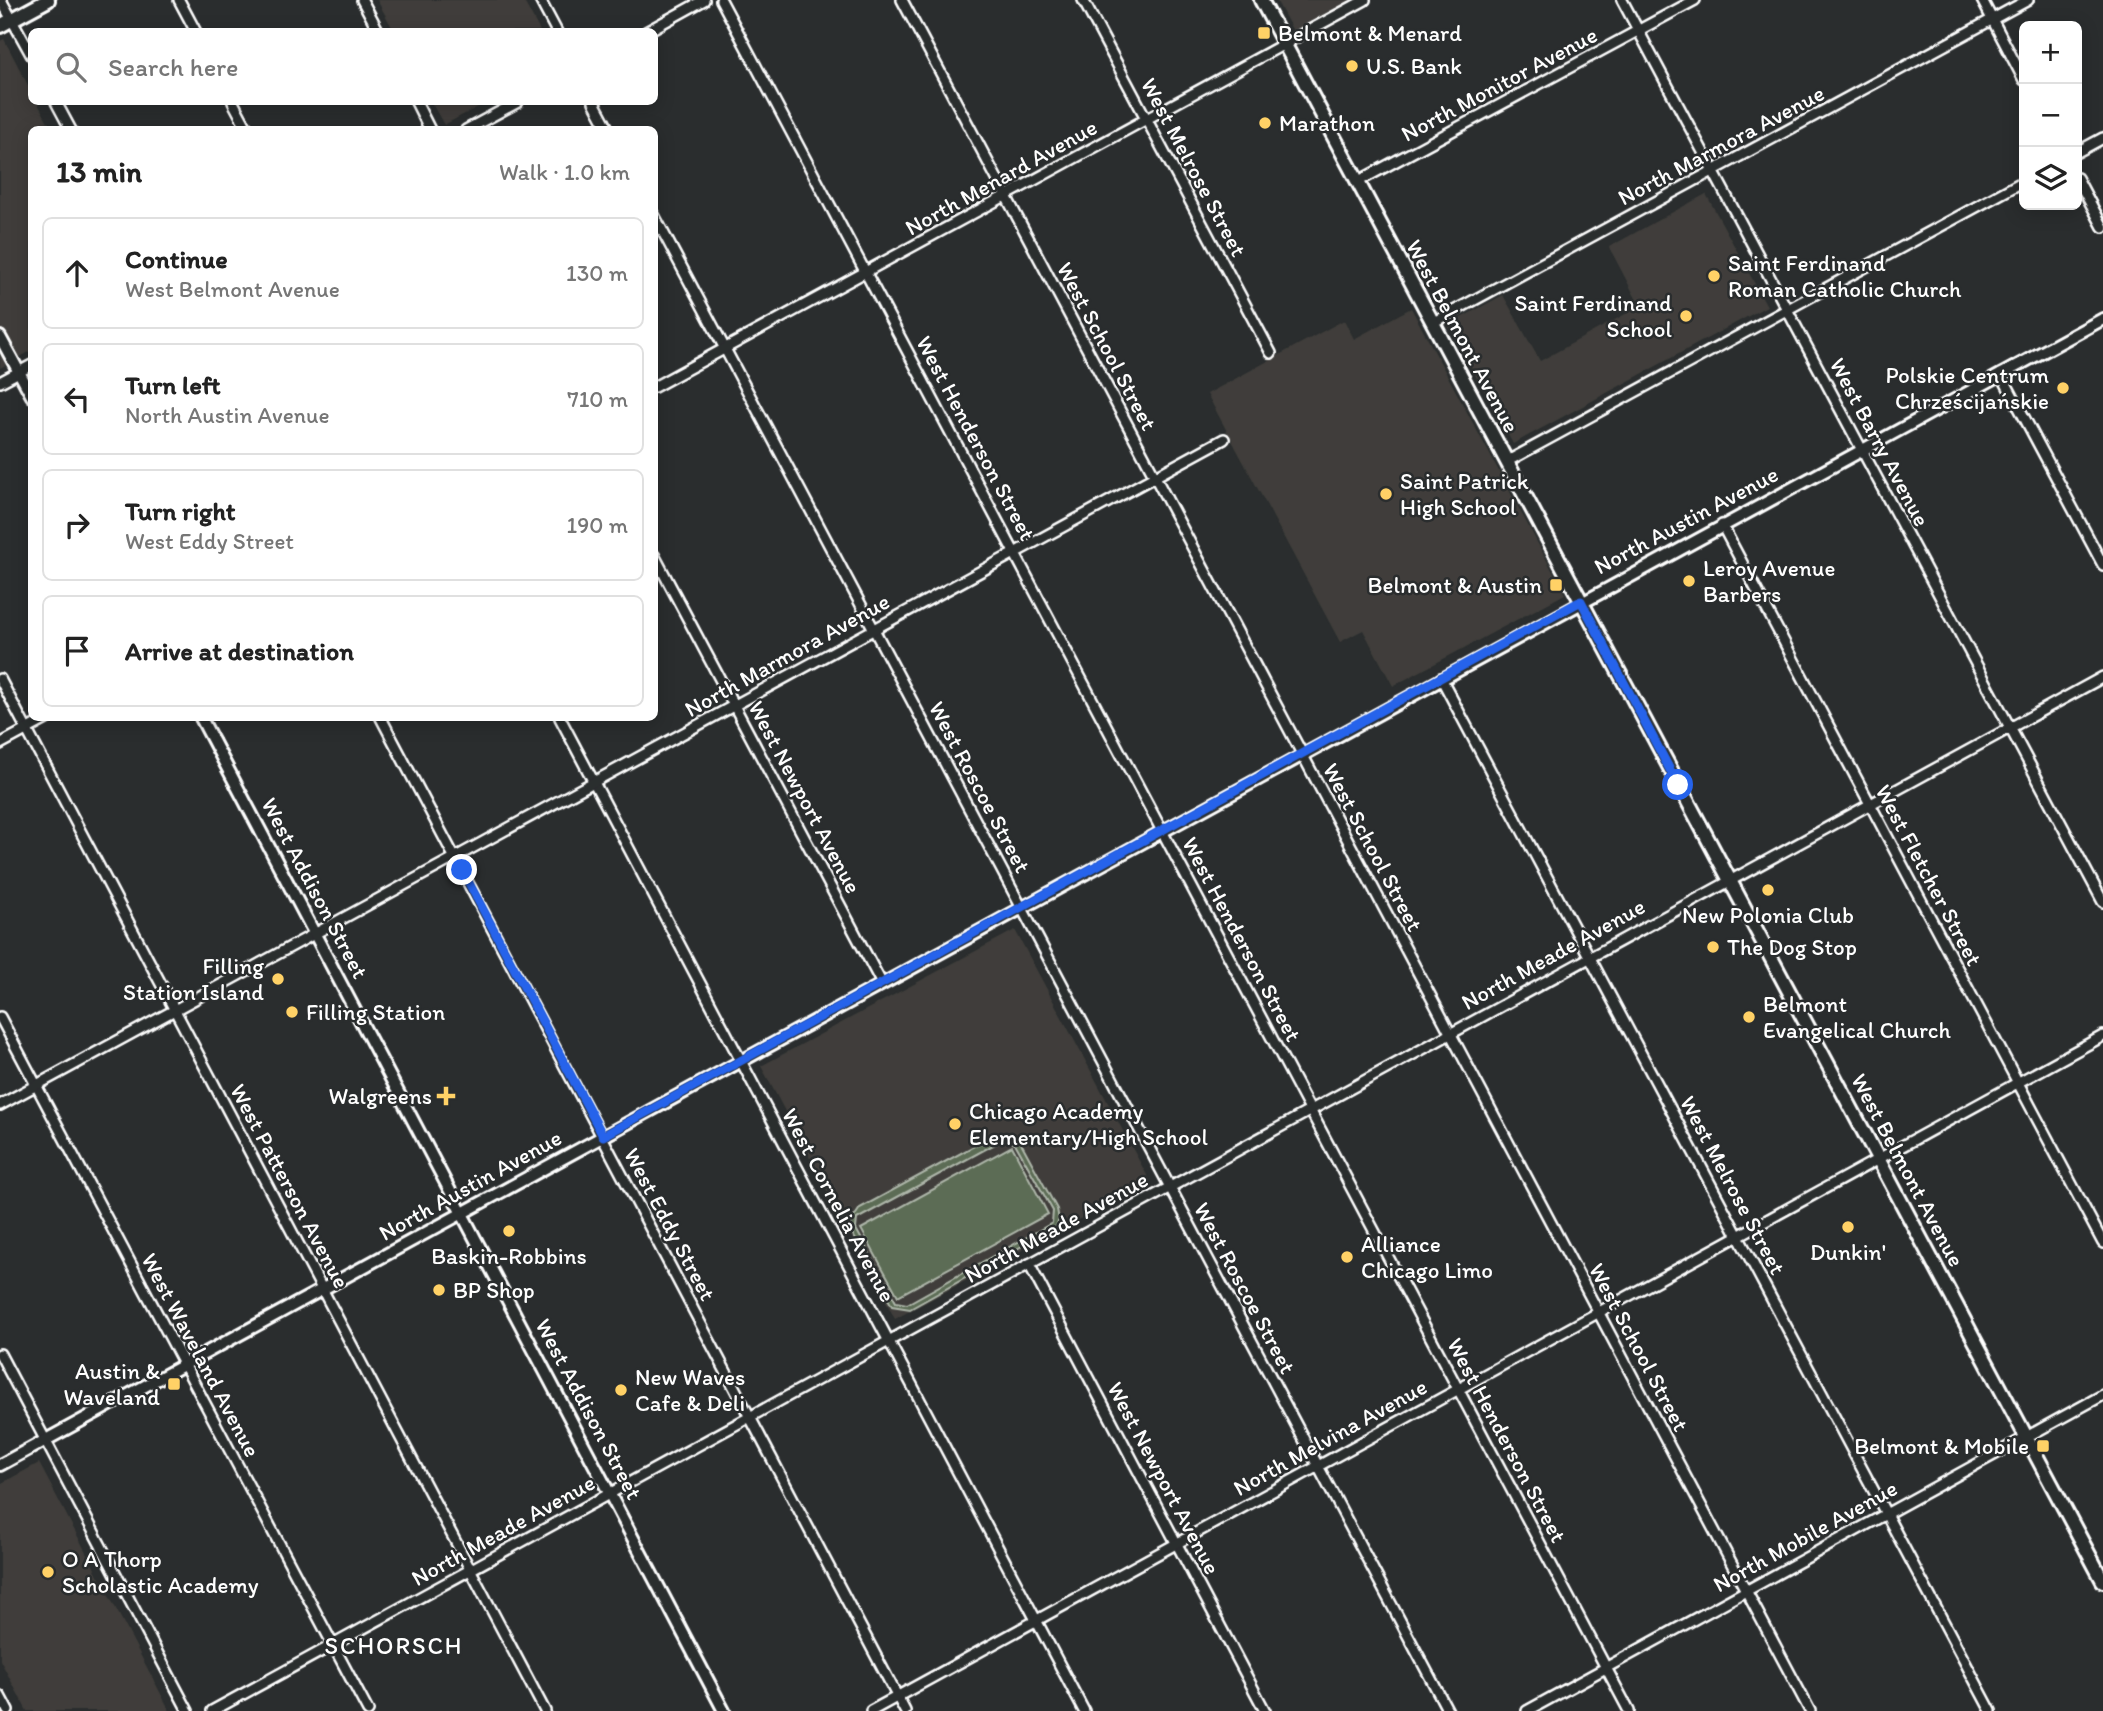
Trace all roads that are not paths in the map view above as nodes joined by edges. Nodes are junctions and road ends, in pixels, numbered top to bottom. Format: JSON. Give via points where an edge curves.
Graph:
{"nodes":[{"id":1,"x":1,"y":0,"type":"edge"},
{"id":2,"x":48,"y":0,"type":"edge"},
{"id":3,"x":179,"y":0,"type":"edge"},
{"id":4,"x":362,"y":0,"type":"edge"},
{"id":5,"x":540,"y":0,"type":"edge"},
{"id":6,"x":704,"y":0,"type":"edge"},
{"id":7,"x":721,"y":0,"type":"edge"},
{"id":8,"x":902,"y":0,"type":"edge"},
{"id":9,"x":1083,"y":0,"type":"edge"},
{"id":10,"x":1261,"y":0,"type":"edge"},
{"id":11,"x":1366,"y":0,"type":"edge"},
{"id":12,"x":1622,"y":0,"type":"edge"},
{"id":13,"x":1695,"y":0,"type":"edge"},
{"id":14,"x":1982,"y":0,"type":"edge"},
{"id":15,"x":2028,"y":0,"type":"edge"},
{"id":16,"x":1992,"y":19,"type":"junction"},
{"id":17,"x":6,"y":23,"type":"edge"},
{"id":18,"x":194,"y":28,"type":"edge"},
{"id":19,"x":377,"y":28,"type":"edge"},
{"id":20,"x":555,"y":28,"type":"edge"},
{"id":21,"x":653,"y":28,"type":"edge"},
{"id":22,"x":1639,"y":31,"type":"junction"},
{"id":23,"x":1284,"y":44,"type":"junction"},
{"id":24,"x":28,"y":51,"type":"edge"},
{"id":25,"x":2019,"y":70,"type":"edge"},
{"id":26,"x":58,"y":105,"type":"edge"},
{"id":27,"x":235,"y":105,"type":"edge"},
{"id":28,"x":418,"y":105,"type":"edge"},
{"id":29,"x":512,"y":105,"type":"edge"},
{"id":30,"x":596,"y":105,"type":"edge"},
{"id":31,"x":1146,"y":119,"type":"junction"},
{"id":32,"x":69,"y":126,"type":"edge"},
{"id":33,"x":246,"y":126,"type":"edge"},
{"id":34,"x":428,"y":126,"type":"edge"},
{"id":35,"x":473,"y":126,"type":"edge"},
{"id":36,"x":607,"y":126,"type":"edge"},
{"id":37,"x":2103,"y":138,"type":"edge"},
{"id":38,"x":2082,"y":149,"type":"edge"},
{"id":39,"x":1713,"y":171,"type":"junction"},
{"id":40,"x":1357,"y":182,"type":"junction"},
{"id":41,"x":2019,"y":184,"type":"edge"},
{"id":42,"x":2082,"y":187,"type":"edge"},
{"id":43,"x":1006,"y":196,"type":"junction"},
{"id":44,"x":658,"y":222,"type":"edge"},
{"id":45,"x":2103,"y":227,"type":"edge"},
{"id":46,"x":866,"y":272,"type":"junction"},
{"id":47,"x":1787,"y":309,"type":"junction"},
{"id":48,"x":2103,"y":318,"type":"edge"},
{"id":49,"x":1432,"y":323,"type":"junction"},
{"id":50,"x":0,"y":337,"type":"edge"},
{"id":51,"x":725,"y":348,"type":"junction"},
{"id":52,"x":1271,"y":353,"type":"dead end"},
{"id":53,"x":28,"y":367,"type":"edge"},
{"id":54,"x":19,"y":372,"type":"junction"},
{"id":55,"x":2001,"y":374,"type":"junction"},
{"id":56,"x":0,"y":383,"type":"edge"},
{"id":57,"x":658,"y":385,"type":"edge"},
{"id":58,"x":28,"y":389,"type":"edge"},
{"id":59,"x":1224,"y":439,"type":"dead end"},
{"id":60,"x":1861,"y":449,"type":"junction"},
{"id":61,"x":1506,"y":462,"type":"junction"},
{"id":62,"x":1155,"y":477,"type":"junction"},
{"id":63,"x":1722,"y":525,"type":"junction"},
{"id":64,"x":1015,"y":553,"type":"junction"},
{"id":65,"x":658,"y":562,"type":"edge"},
{"id":66,"x":2103,"y":565,"type":"edge"},
{"id":67,"x":1581,"y":601,"type":"junction"},
{"id":68,"x":874,"y":629,"type":"junction"},
{"id":69,"x":2103,"y":677,"type":"edge"},
{"id":70,"x":1441,"y":678,"type":"junction"},
{"id":71,"x":0,"y":679,"type":"edge"},
{"id":72,"x":734,"y":705,"type":"junction"},
{"id":73,"x":42,"y":721,"type":"edge"},
{"id":74,"x":203,"y":721,"type":"edge"},
{"id":75,"x":383,"y":721,"type":"edge"},
{"id":76,"x":562,"y":721,"type":"edge"},
{"id":77,"x":2010,"y":728,"type":"junction"},
{"id":78,"x":26,"y":729,"type":"junction"},
{"id":79,"x":0,"y":744,"type":"edge"},
{"id":80,"x":1302,"y":754,"type":"junction"},
{"id":81,"x":594,"y":782,"type":"junction"},
{"id":82,"x":1870,"y":804,"type":"junction"},
{"id":83,"x":1162,"y":830,"type":"junction"},
{"id":84,"x":455,"y":857,"type":"junction"},
{"id":85,"x":1729,"y":880,"type":"junction"},
{"id":86,"x":2103,"y":902,"type":"edge"},
{"id":87,"x":1022,"y":907,"type":"junction"},
{"id":88,"x":316,"y":933,"type":"junction"},
{"id":89,"x":1589,"y":956,"type":"junction"},
{"id":90,"x":882,"y":984,"type":"junction"},
{"id":91,"x":174,"y":1010,"type":"junction"},
{"id":92,"x":0,"y":1017,"type":"edge"},
{"id":93,"x":1450,"y":1033,"type":"junction"},
{"id":94,"x":2103,"y":1036,"type":"edge"},
{"id":95,"x":741,"y":1061,"type":"junction"},
{"id":96,"x":2018,"y":1083,"type":"junction"},
{"id":97,"x":36,"y":1085,"type":"junction"},
{"id":98,"x":0,"y":1105,"type":"edge"},
{"id":99,"x":1310,"y":1109,"type":"junction"},
{"id":100,"x":603,"y":1136,"type":"junction"},
{"id":101,"x":1878,"y":1158,"type":"junction"},
{"id":102,"x":1170,"y":1186,"type":"junction"},
{"id":103,"x":463,"y":1213,"type":"junction"},
{"id":104,"x":1738,"y":1235,"type":"junction"},
{"id":105,"x":2103,"y":1243,"type":"edge"},
{"id":106,"x":1029,"y":1264,"type":"junction"},
{"id":107,"x":323,"y":1289,"type":"junction"},
{"id":108,"x":1598,"y":1312,"type":"junction"},
{"id":109,"x":888,"y":1341,"type":"junction"},
{"id":110,"x":0,"y":1354,"type":"edge"},
{"id":111,"x":184,"y":1365,"type":"junction"},
{"id":112,"x":1458,"y":1388,"type":"junction"},
{"id":113,"x":2103,"y":1395,"type":"edge"},
{"id":114,"x":750,"y":1417,"type":"junction"},
{"id":115,"x":2026,"y":1437,"type":"junction"},
{"id":116,"x":46,"y":1440,"type":"junction"},
{"id":117,"x":0,"y":1465,"type":"edge"},
{"id":118,"x":1318,"y":1466,"type":"junction"},
{"id":119,"x":610,"y":1493,"type":"junction"},
{"id":120,"x":1886,"y":1513,"type":"junction"},
{"id":121,"x":1176,"y":1543,"type":"junction"},
{"id":122,"x":470,"y":1570,"type":"junction"},
{"id":123,"x":2103,"y":1581,"type":"edge"},
{"id":124,"x":1746,"y":1590,"type":"junction"},
{"id":125,"x":1036,"y":1620,"type":"junction"},
{"id":126,"x":333,"y":1645,"type":"junction"},
{"id":127,"x":1606,"y":1667,"type":"junction"},
{"id":128,"x":0,"y":1696,"type":"edge"},
{"id":129,"x":898,"y":1696,"type":"junction"},
{"id":130,"x":8,"y":1711,"type":"edge"},
{"id":131,"x":188,"y":1711,"type":"edge"},
{"id":132,"x":212,"y":1711,"type":"edge"},
{"id":133,"x":368,"y":1711,"type":"edge"},
{"id":134,"x":545,"y":1711,"type":"edge"},
{"id":135,"x":724,"y":1711,"type":"edge"},
{"id":136,"x":871,"y":1711,"type":"edge"},
{"id":137,"x":905,"y":1711,"type":"edge"},
{"id":138,"x":1084,"y":1711,"type":"edge"},
{"id":139,"x":1265,"y":1711,"type":"edge"},
{"id":140,"x":1448,"y":1711,"type":"edge"},
{"id":141,"x":1527,"y":1711,"type":"edge"},
{"id":142,"x":1629,"y":1711,"type":"edge"},
{"id":143,"x":1810,"y":1711,"type":"edge"},
{"id":144,"x":1992,"y":1711,"type":"edge"}],
"edges":[{"from":1,"to":17,"type":"street"},
{"from":2,"to":17,"type":"main road"},
{"from":3,"to":18,"type":"street"},
{"from":4,"to":19,"type":"street"},
{"from":5,"to":20,"type":"street"},
{"from":6,"to":21,"type":"street"},
{"from":7,"to":46,"type":"street","name":"West Henderson Street"},
{"from":8,"to":43,"type":"street","name":"West School Street"},
{"from":9,"to":31,"type":"street","name":"West Melrose Street"},
{"from":10,"to":23,"type":"main road","name":"West Belmont Avenue"},
{"from":11,"to":23,"type":"street","name":"North Menard Avenue"},
{"from":12,"to":22,"type":"street","name":"West Barry Avenue"},
{"from":13,"to":22,"type":"street","name":"North Monitor Avenue"},
{"from":14,"to":16,"type":"street"},
{"from":15,"to":16,"type":"street","name":"North Marmora Avenue"},
{"from":16,"to":25,"type":"street"},
{"from":16,"to":39,"type":"street","name":"North Marmora Avenue"},
{"from":17,"to":24,"type":"street"},
{"from":22,"to":39,"type":"street","name":"West Barry Avenue"},
{"from":22,"to":40,"type":"street","name":"North Monitor Avenue"},
{"from":23,"to":31,"type":"street","name":"North Menard Avenue"},
{"from":23,"to":40,"type":"main road","name":"West Belmont Avenue"},
{"from":26,"to":32,"type":"street"},
{"from":27,"to":33,"type":"street"},
{"from":28,"to":34,"type":"street"},
{"from":29,"to":35,"type":"street"},
{"from":30,"to":36,"type":"street"},
{"from":31,"to":43,"type":"street","name":"North Menard Avenue"},
{"from":31,"to":52,"type":"street","name":"West Melrose Street"},
{"from":37,"to":38,"type":"street"},
{"from":39,"to":47,"type":"street","name":"West Barry Avenue"},
{"from":39,"to":49,"type":"street","name":"North Marmora Avenue"},
{"from":40,"to":49,"type":"main road","name":"West Belmont Avenue"},
{"from":41,"to":47,"type":"street"},
{"from":42,"to":45,"type":"street"},
{"from":43,"to":46,"type":"street","name":"North Menard Avenue"},
{"from":43,"to":62,"type":"street","name":"West School Street"},
{"from":44,"to":51,"type":"street","name":"West Roscoe Street"},
{"from":46,"to":51,"type":"street","name":"North Menard Avenue"},
{"from":46,"to":64,"type":"street","name":"West Henderson Street"},
{"from":47,"to":60,"type":"street","name":"West Barry Avenue"},
{"from":47,"to":61,"type":"street"},
{"from":48,"to":55,"type":"street","name":"North Austin Avenue"},
{"from":49,"to":61,"type":"main road","name":"West Belmont Avenue"},
{"from":50,"to":54,"type":"street"},
{"from":51,"to":57,"type":"street","name":"North Menard Avenue"},
{"from":51,"to":68,"type":"street","name":"West Roscoe Street"},
{"from":53,"to":54,"type":"street"},
{"from":54,"to":56,"type":"street"},
{"from":54,"to":58,"type":"street"},
{"from":55,"to":60,"type":"street","name":"North Austin Avenue"},
{"from":55,"to":66,"type":"street"},
{"from":59,"to":62,"type":"street","name":"North Marmora Avenue"},
{"from":60,"to":63,"type":"street","name":"North Austin Avenue"},
{"from":60,"to":77,"type":"street","name":"West Barry Avenue"},
{"from":61,"to":67,"type":"main road","name":"West Belmont Avenue"},
{"from":62,"to":64,"type":"street","name":"North Marmora Avenue"},
{"from":62,"to":80,"type":"street","name":"West School Street"},
{"from":63,"to":67,"type":"street","name":"North Austin Avenue"},
{"from":63,"to":82,"type":"street","name":"West Fletcher Street"},
{"from":64,"to":68,"type":"street","name":"North Marmora Avenue"},
{"from":64,"to":83,"type":"street","name":"West Henderson Street"},
{"from":65,"to":72,"type":"street","name":"West Newport Avenue"},
{"from":67,"to":70,"type":"street","name":"North Austin Avenue"},
{"from":67,"to":85,"type":"main road","name":"West Belmont Avenue"},
{"from":68,"to":72,"type":"street","name":"North Marmora Avenue"},
{"from":68,"to":87,"type":"street","name":"West Roscoe Street"},
{"from":69,"to":77,"type":"street","name":"North Meade Avenue"},
{"from":70,"to":80,"type":"street","name":"North Austin Avenue"},
{"from":70,"to":89,"type":"street","name":"West Melrose Street"},
{"from":71,"to":78,"type":"street","name":"West Patterson Avenue"},
{"from":72,"to":81,"type":"street","name":"North Marmora Avenue"},
{"from":72,"to":90,"type":"street","name":"West Newport Avenue"},
{"from":73,"to":78,"type":"street"},
{"from":74,"to":88,"type":"street","name":"West Addison Street"},
{"from":75,"to":84,"type":"street","name":"West Eddy Street"},
{"from":76,"to":81,"type":"street","name":"West Cornelia Avenue"},
{"from":77,"to":82,"type":"street","name":"North Meade Avenue"},
{"from":77,"to":86,"type":"street","name":"West Barry Avenue"},
{"from":78,"to":79,"type":"street"},
{"from":78,"to":91,"type":"street","name":"West Patterson Avenue"},
{"from":80,"to":83,"type":"street","name":"North Austin Avenue"},
{"from":80,"to":93,"type":"street","name":"West School Street"},
{"from":81,"to":84,"type":"street","name":"North Marmora Avenue"},
{"from":81,"to":95,"type":"street","name":"West Cornelia Avenue"},
{"from":82,"to":85,"type":"street","name":"North Meade Avenue"},
{"from":82,"to":96,"type":"street","name":"West Fletcher Street"},
{"from":83,"to":87,"type":"street","name":"North Austin Avenue"},
{"from":83,"to":99,"type":"street","name":"West Henderson Street"},
{"from":84,"to":88,"type":"street","name":"North Marmora Avenue"},
{"from":84,"to":100,"type":"street","name":"West Eddy Street"},
{"from":85,"to":89,"type":"street","name":"North Meade Avenue"},
{"from":85,"to":101,"type":"main road","name":"West Belmont Avenue"},
{"from":87,"to":90,"type":"street","name":"North Austin Avenue"},
{"from":87,"to":102,"type":"street","name":"West Roscoe Street"},
{"from":88,"to":91,"type":"street","name":"North Marmora Avenue"},
{"from":88,"to":103,"type":"street","name":"West Addison Street"},
{"from":89,"to":93,"type":"street","name":"North Meade Avenue"},
{"from":89,"to":104,"type":"street","name":"West Melrose Street"},
{"from":90,"to":95,"type":"street","name":"North Austin Avenue"},
{"from":91,"to":97,"type":"street","name":"North Marmora Avenue"},
{"from":91,"to":107,"type":"street","name":"West Patterson Avenue"},
{"from":92,"to":97,"type":"street","name":"West Waveland Avenue"},
{"from":93,"to":99,"type":"street","name":"North Meade Avenue"},
{"from":93,"to":108,"type":"street","name":"West School Street"},
{"from":94,"to":96,"type":"street","name":"North Melvina Avenue"},
{"from":95,"to":100,"type":"street","name":"North Austin Avenue"},
{"from":95,"to":109,"type":"street","name":"West Cornelia Avenue"},
{"from":96,"to":101,"type":"street","name":"North Melvina Avenue"},
{"from":96,"to":105,"type":"street","name":"West Fletcher Street"},
{"from":97,"to":98,"type":"street","name":"North Marmora Avenue"},
{"from":97,"to":111,"type":"street","name":"West Waveland Avenue"},
{"from":99,"to":102,"type":"street","name":"North Meade Avenue"},
{"from":99,"to":112,"type":"street","name":"West Henderson Street"},
{"from":100,"to":103,"type":"street","name":"North Austin Avenue"},
{"from":100,"to":114,"type":"street","name":"West Eddy Street"},
{"from":101,"to":104,"type":"street","name":"North Melvina Avenue"},
{"from":101,"to":115,"type":"main road","name":"West Belmont Avenue"},
{"from":102,"to":106,"type":"street","name":"North Meade Avenue"},
{"from":102,"to":118,"type":"street","name":"West Roscoe Street"},
{"from":103,"to":107,"type":"street","name":"North Austin Avenue"},
{"from":103,"to":119,"type":"street","name":"West Addison Street"},
{"from":104,"to":108,"type":"street","name":"North Melvina Avenue"},
{"from":104,"to":120,"type":"street","name":"West Melrose Street"},
{"from":106,"to":109,"type":"street","name":"North Meade Avenue"},
{"from":106,"to":121,"type":"street","name":"West Newport Avenue"},
{"from":107,"to":111,"type":"street","name":"North Austin Avenue"},
{"from":107,"to":122,"type":"street","name":"West Patterson Avenue"},
{"from":108,"to":112,"type":"street","name":"North Melvina Avenue"},
{"from":108,"to":124,"type":"street","name":"West School Street"},
{"from":109,"to":114,"type":"street","name":"North Meade Avenue"},
{"from":109,"to":125,"type":"street","name":"West Cornelia Avenue"},
{"from":110,"to":116,"type":"street"},
{"from":111,"to":116,"type":"street","name":"North Austin Avenue"},
{"from":111,"to":126,"type":"street","name":"West Waveland Avenue"},
{"from":112,"to":118,"type":"street","name":"North Melvina Avenue"},
{"from":112,"to":127,"type":"street","name":"West Henderson Street"},
{"from":113,"to":115,"type":"street","name":"North Mobile Avenue"},
{"from":114,"to":119,"type":"street","name":"North Meade Avenue"},
{"from":114,"to":129,"type":"street","name":"West Eddy Street"},
{"from":115,"to":120,"type":"street","name":"North Mobile Avenue"},
{"from":115,"to":123,"type":"main road","name":"West Belmont Avenue"},
{"from":116,"to":117,"type":"street","name":"North Austin Avenue"},
{"from":116,"to":131,"type":"street"},
{"from":118,"to":121,"type":"street","name":"North Melvina Avenue"},
{"from":118,"to":140,"type":"street","name":"West Roscoe Street"},
{"from":119,"to":122,"type":"street","name":"North Meade Avenue"},
{"from":119,"to":135,"type":"street","name":"West Addison Street"},
{"from":120,"to":124,"type":"street","name":"North Mobile Avenue"},
{"from":120,"to":144,"type":"street","name":"West Melrose Street"},
{"from":121,"to":125,"type":"street","name":"North Melvina Avenue"},
{"from":121,"to":139,"type":"street","name":"West Newport Avenue"},
{"from":122,"to":126,"type":"street","name":"North Meade Avenue"},
{"from":122,"to":134,"type":"street","name":"West Patterson Avenue"},
{"from":124,"to":127,"type":"street","name":"North Mobile Avenue"},
{"from":124,"to":143,"type":"street","name":"West School Street"},
{"from":125,"to":129,"type":"street","name":"North Melvina Avenue"},
{"from":125,"to":138,"type":"street","name":"West Cornelia Avenue"},
{"from":126,"to":132,"type":"street","name":"North Meade Avenue"},
{"from":126,"to":133,"type":"street","name":"West Waveland Avenue"},
{"from":127,"to":141,"type":"street","name":"North Mobile Avenue"},
{"from":127,"to":142,"type":"street","name":"West Henderson Street"},
{"from":128,"to":130,"type":"street"},
{"from":129,"to":136,"type":"street","name":"North Melvina Avenue"},
{"from":129,"to":137,"type":"street","name":"West Eddy Street"}]}
